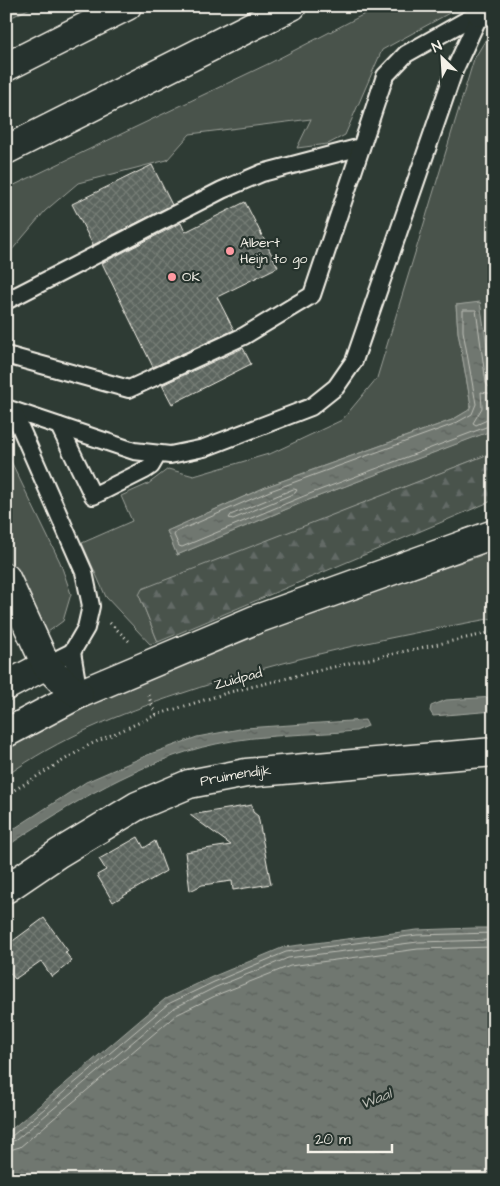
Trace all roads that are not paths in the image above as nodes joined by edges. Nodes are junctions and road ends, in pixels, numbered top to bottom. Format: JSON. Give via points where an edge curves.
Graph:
{"nodes":[{"id":1,"x":127,"y":6,"type":"edge"},
{"id":2,"x":292,"y":6,"type":"edge"},
{"id":3,"x":486,"y":9,"type":"edge"},
{"id":4,"x":6,"y":67,"type":"edge"},
{"id":5,"x":361,"y":147,"type":"junction"},
{"id":6,"x":6,"y":150,"type":"edge"},
{"id":7,"x":6,"y":301,"type":"edge"},
{"id":8,"x":6,"y":356,"type":"edge"},
{"id":9,"x":10,"y":410,"type":"edge"},
{"id":10,"x":59,"y":426,"type":"junction"},
{"id":11,"x":158,"y":454,"type":"junction"},
{"id":12,"x":494,"y":534,"type":"edge"},
{"id":13,"x":6,"y":578,"type":"edge"},
{"id":14,"x":72,"y":652,"type":"junction"},
{"id":15,"x":46,"y":665,"type":"junction"},
{"id":16,"x":6,"y":686,"type":"edge"},
{"id":17,"x":79,"y":694,"type":"junction"},
{"id":18,"x":6,"y":733,"type":"edge"},
{"id":19,"x":494,"y":752,"type":"edge"},
{"id":20,"x":6,"y":889,"type":"edge"}],
"edges":[{"from":1,"to":4,"type":"main road"},
{"from":2,"to":6,"type":"main road"},
{"from":3,"to":5,"type":"lane","via":[[406,54],[385,76]]},
{"from":3,"to":11,"type":"lane","via":[[454,70],[354,361],[336,387],[311,407],[204,448],[170,455]]},
{"from":5,"to":7,"type":"lane","via":[[271,170],[230,187]]},
{"from":5,"to":8,"type":"lane","via":[[312,295],[244,336],[129,389]]},
{"from":9,"to":10,"type":"lane"},
{"from":9,"to":14,"type":"lane","via":[[84,572],[91,606],[86,628]]},
{"from":10,"to":11,"type":"lane","via":[[134,451]]},
{"from":10,"to":11,"type":"lane","via":[[93,496],[145,470]]},
{"from":12,"to":17,"type":"main road","via":[[258,619]]},
{"from":13,"to":15,"type":"main road"},
{"from":14,"to":15,"type":"lane"},
{"from":14,"to":17,"type":"lane"},
{"from":15,"to":16,"type":"main road"},
{"from":15,"to":17,"type":"main road"},
{"from":17,"to":18,"type":"main road"},
{"from":19,"to":20,"type":"main road","name":"Pruimendijk","via":[[246,773],[189,784],[137,806]]}]}
